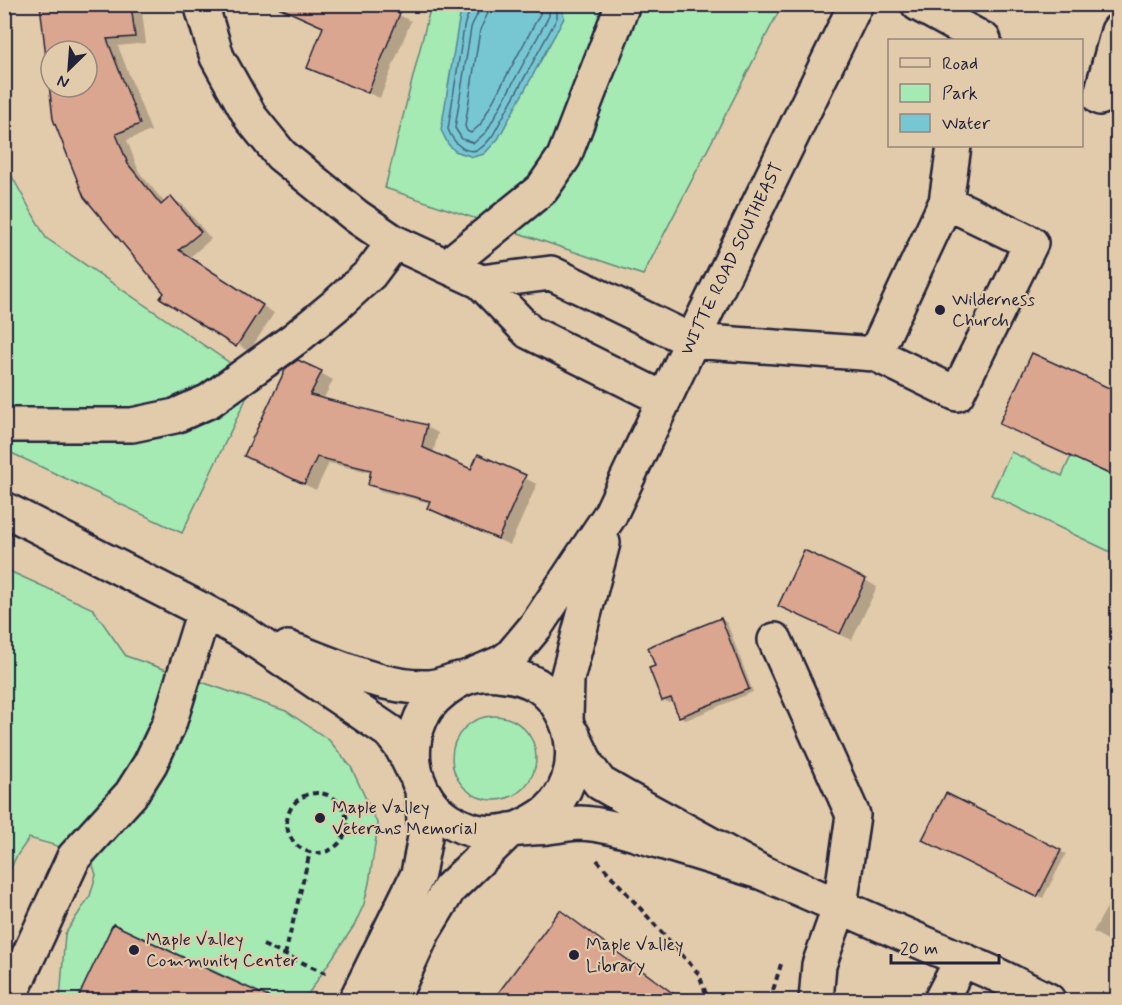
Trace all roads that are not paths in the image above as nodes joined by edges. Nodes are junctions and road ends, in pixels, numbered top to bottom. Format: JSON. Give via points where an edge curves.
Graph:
{"nodes":[{"id":1,"x":201,"y":4,"type":"edge"},
{"id":2,"x":623,"y":4,"type":"edge"},
{"id":3,"x":856,"y":4,"type":"edge"},
{"id":4,"x":918,"y":4,"type":"edge"},
{"id":5,"x":1118,"y":31,"type":"edge"},
{"id":6,"x":974,"y":38,"type":"edge"},
{"id":7,"x":1100,"y":96,"type":"edge"},
{"id":8,"x":954,"y":147,"type":"edge"},
{"id":9,"x":946,"y":202,"type":"junction"},
{"id":10,"x":394,"y":242,"type":"junction"},
{"id":11,"x":447,"y":266,"type":"junction"},
{"id":12,"x":481,"y":282,"type":"junction"},
{"id":13,"x":692,"y":341,"type":"junction"},
{"id":14,"x":875,"y":354,"type":"junction"},
{"id":15,"x":664,"y":399,"type":"junction"},
{"id":16,"x":4,"y":425,"type":"edge"},
{"id":17,"x":4,"y":509,"type":"edge"},
{"id":18,"x":610,"y":515,"type":"junction"},
{"id":19,"x":204,"y":610,"type":"junction"},
{"id":20,"x":241,"y":631,"type":"junction"},
{"id":21,"x":775,"y":640,"type":"dead end"},
{"id":22,"x":469,"y":676,"type":"junction"},
{"id":23,"x":566,"y":722,"type":"junction"},
{"id":24,"x":421,"y":787,"type":"junction"},
{"id":25,"x":514,"y":830,"type":"junction"},
{"id":26,"x":764,"y":873,"type":"junction"},
{"id":27,"x":840,"y":906,"type":"junction"},
{"id":28,"x":962,"y":959,"type":"junction"},
{"id":29,"x":361,"y":990,"type":"edge"},
{"id":30,"x":8,"y":992,"type":"edge"},
{"id":31,"x":392,"y":1000,"type":"edge"},
{"id":32,"x":816,"y":1000,"type":"edge"},
{"id":33,"x":941,"y":1000,"type":"edge"},
{"id":34,"x":1047,"y":1000,"type":"edge"}],
"edges":[{"from":1,"to":10,"type":"street","via":[[217,57],[251,118],[281,155]]},
{"from":2,"to":11,"type":"street","via":[[564,157],[542,189]]},
{"from":3,"to":13,"type":"street","name":"WITTE ROAD SOUTHEAST"},
{"from":4,"to":6,"type":"street"},
{"from":5,"to":7,"type":"street"},
{"from":8,"to":9,"type":"street"},
{"from":9,"to":14,"type":"street"},
{"from":9,"to":14,"type":"street","via":[[1031,243],[957,394]]},
{"from":10,"to":11,"type":"street"},
{"from":10,"to":16,"type":"street","via":[[370,273],[296,338],[209,400],[175,416],[132,425]]},
{"from":11,"to":12,"type":"street"},
{"from":12,"to":13,"type":"street","via":[[551,273]]},
{"from":12,"to":15,"type":"street","via":[[529,332]]},
{"from":13,"to":14,"type":"street"},
{"from":13,"to":15,"type":"street","name":"WITTE ROAD SOUTHEAST"},
{"from":15,"to":18,"type":"street","name":"WITTE ROAD SOUTHEAST"},
{"from":17,"to":19,"type":"street"},
{"from":18,"to":22,"type":"street","name":"WITTE ROAD SOUTHEAST","via":[[511,656]]},
{"from":18,"to":23,"type":"street","name":"WITTE ROAD SOUTHEAST","via":[[567,679]]},
{"from":19,"to":20,"type":"street"},
{"from":19,"to":30,"type":"street","via":[[169,724],[150,764],[131,794],[74,858]]},
{"from":20,"to":22,"type":"street","via":[[380,680],[429,687]]},
{"from":20,"to":24,"type":"street","via":[[390,732]]},
{"from":21,"to":27,"type":"street","via":[[853,815]]},
{"from":22,"to":23,"type":"street","via":[[514,675],[536,685],[555,702]]},
{"from":22,"to":24,"type":"street","via":[[442,690],[425,709],[414,734],[413,759]]},
{"from":23,"to":25,"type":"street","via":[[573,760],[561,795],[534,822]]},
{"from":23,"to":26,"type":"street","via":[[600,783]]},
{"from":24,"to":25,"type":"street","via":[[429,801],[459,826],[478,832]]},
{"from":24,"to":29,"type":"street","via":[[425,837],[418,874]]},
{"from":25,"to":26,"type":"street","via":[[580,823],[612,828]]},
{"from":25,"to":31,"type":"street","via":[[449,889],[423,932]]},
{"from":26,"to":27,"type":"street"},
{"from":27,"to":28,"type":"street"},
{"from":27,"to":32,"type":"street","via":[[819,965]]},
{"from":28,"to":33,"type":"street"},
{"from":28,"to":34,"type":"street"}]}
